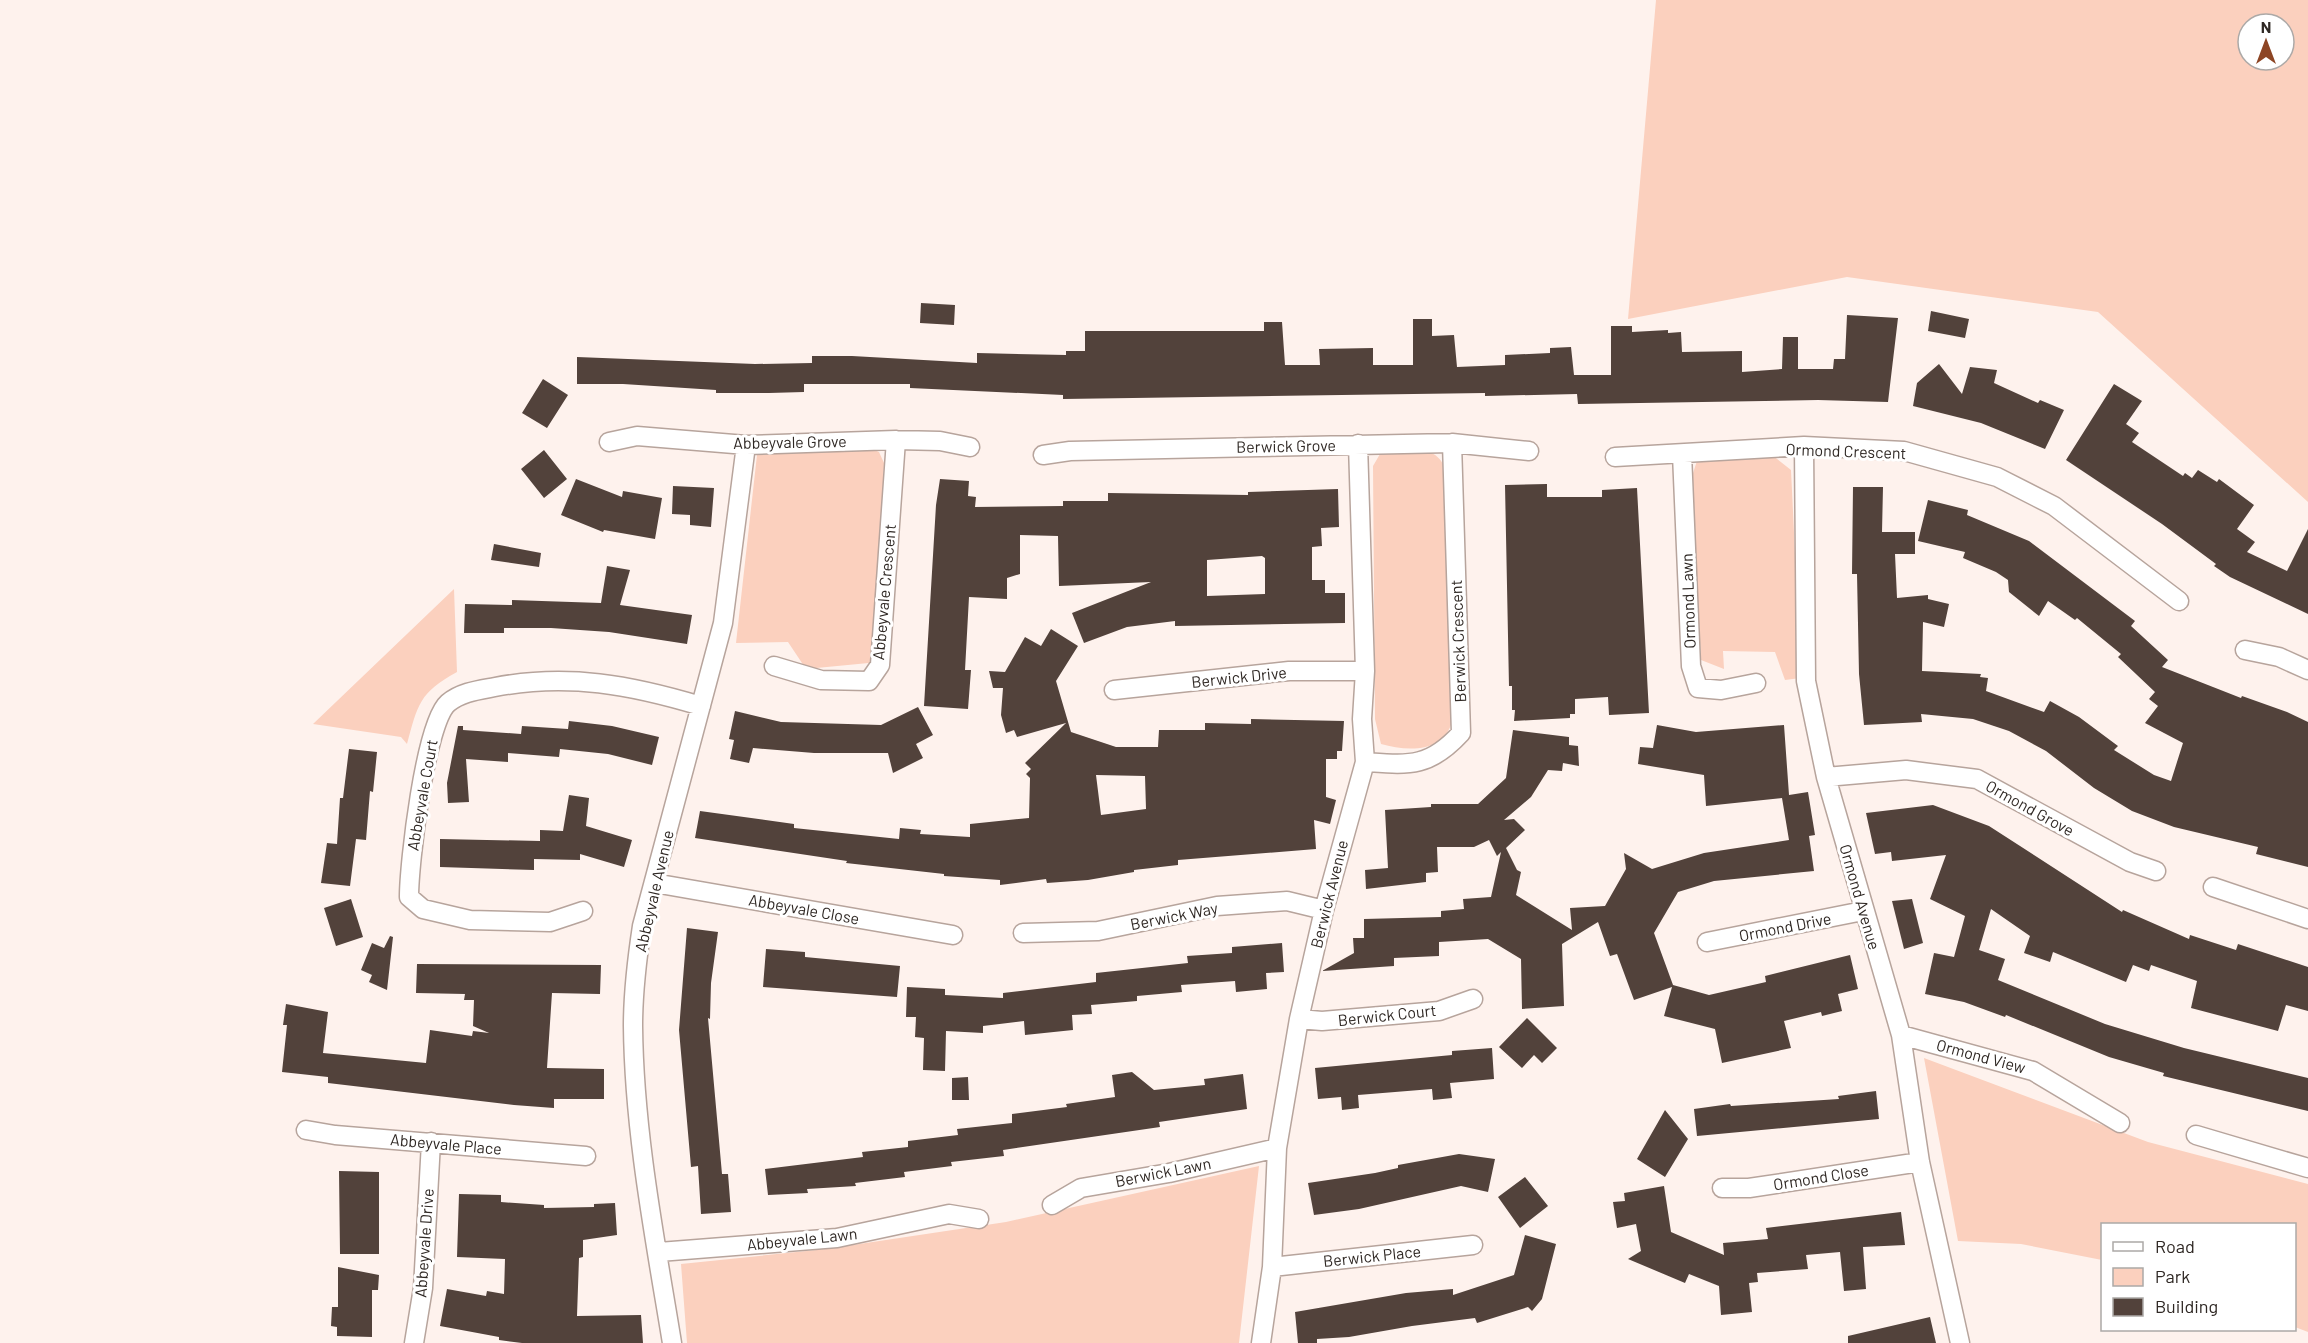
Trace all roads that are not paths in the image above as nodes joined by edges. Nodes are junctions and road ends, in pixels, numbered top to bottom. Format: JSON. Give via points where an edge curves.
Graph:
{"nodes":[{"id":1,"x":896,"y":440,"type":"junction"},
{"id":2,"x":609,"y":442,"type":"dead end"},
{"id":3,"x":1452,"y":443,"type":"junction"},
{"id":4,"x":1358,"y":444,"type":"junction"},
{"id":5,"x":746,"y":445,"type":"junction"},
{"id":6,"x":1804,"y":446,"type":"junction"},
{"id":7,"x":970,"y":447,"type":"dead end"},
{"id":8,"x":1529,"y":451,"type":"dead end"},
{"id":9,"x":1682,"y":454,"type":"junction"},
{"id":10,"x":1043,"y":455,"type":"dead end"},
{"id":11,"x":1615,"y":457,"type":"dead end"},
{"id":12,"x":2180,"y":601,"type":"dead end"},
{"id":13,"x":2245,"y":650,"type":"dead end"},
{"id":14,"x":774,"y":666,"type":"dead end"},
{"id":15,"x":2308,"y":670,"type":"edge"},
{"id":16,"x":1365,"y":671,"type":"junction"},
{"id":17,"x":1756,"y":683,"type":"dead end"},
{"id":18,"x":1114,"y":690,"type":"dead end"},
{"id":19,"x":701,"y":706,"type":"junction"},
{"id":20,"x":1365,"y":762,"type":"junction"},
{"id":21,"x":1826,"y":777,"type":"junction"},
{"id":22,"x":2156,"y":871,"type":"dead end"},
{"id":23,"x":654,"y":883,"type":"junction"},
{"id":24,"x":2213,"y":886,"type":"dead end"},
{"id":25,"x":1324,"y":910,"type":"junction"},
{"id":26,"x":583,"y":911,"type":"dead end"},
{"id":27,"x":1863,"y":911,"type":"junction"},
{"id":28,"x":2308,"y":919,"type":"edge"},
{"id":29,"x":1023,"y":933,"type":"dead end"},
{"id":30,"x":953,"y":935,"type":"dead end"},
{"id":31,"x":1707,"y":942,"type":"dead end"},
{"id":32,"x":1473,"y":999,"type":"dead end"},
{"id":33,"x":1299,"y":1018,"type":"junction"},
{"id":34,"x":1900,"y":1035,"type":"junction"},
{"id":35,"x":2120,"y":1123,"type":"dead end"},
{"id":36,"x":306,"y":1130,"type":"dead end"},
{"id":37,"x":2196,"y":1135,"type":"dead end"},
{"id":38,"x":431,"y":1142,"type":"junction"},
{"id":39,"x":1277,"y":1148,"type":"junction"},
{"id":40,"x":586,"y":1156,"type":"dead end"},
{"id":41,"x":1920,"y":1162,"type":"junction"},
{"id":42,"x":2308,"y":1168,"type":"edge"},
{"id":43,"x":1722,"y":1188,"type":"dead end"},
{"id":44,"x":1052,"y":1205,"type":"dead end"},
{"id":45,"x":979,"y":1219,"type":"dead end"},
{"id":46,"x":1473,"y":1245,"type":"dead end"},
{"id":47,"x":659,"y":1252,"type":"junction"},
{"id":48,"x":1272,"y":1267,"type":"junction"},
{"id":49,"x":414,"y":1343,"type":"edge"},
{"id":50,"x":672,"y":1343,"type":"edge"},
{"id":51,"x":1261,"y":1343,"type":"edge"},
{"id":52,"x":1960,"y":1343,"type":"edge"}],
"edges":[{"from":1,"to":5,"type":"street","name":"Abbeyvale Grove"},
{"from":1,"to":7,"type":"street","name":"Abbeyvale Grove","via":[[940,441]]},
{"from":1,"to":14,"type":"street","name":"Abbeyvale Crescent","via":[[879,665],[868,681],[821,680]]},
{"from":2,"to":5,"type":"street","name":"Abbeyvale Grove","via":[[637,436]]},
{"from":3,"to":4,"type":"street","name":"Berwick Grove"},
{"from":3,"to":8,"type":"street","name":"Berwick Grove"},
{"from":3,"to":20,"type":"street","name":"Berwick Crescent","via":[[1461,733],[1443,752],[1406,765]]},
{"from":4,"to":10,"type":"street","name":"Berwick Grove"},
{"from":4,"to":16,"type":"street","name":"Berwick Avenue"},
{"from":5,"to":19,"type":"street","name":"Abbeyvale Avenue","via":[[723,623]]},
{"from":6,"to":9,"type":"street","name":"Ormond Crescent"},
{"from":6,"to":12,"type":"street","name":"Ormond Crescent","via":[[1904,451],[1997,477],[2054,506]]},
{"from":6,"to":21,"type":"street","name":"Ormond Avenue","via":[[1806,681]]},
{"from":9,"to":11,"type":"street","name":"Ormond Crescent"},
{"from":9,"to":17,"type":"street","name":"Ormond Lawn","via":[[1691,666],[1698,688],[1721,690]]},
{"from":13,"to":15,"type":"street","via":[[2279,657]]},
{"from":16,"to":18,"type":"street","name":"Berwick Drive","via":[[1289,671]]},
{"from":16,"to":20,"type":"street","name":"Berwick Avenue"},
{"from":19,"to":23,"type":"street","name":"Abbeyvale Avenue"},
{"from":19,"to":26,"type":"street","name":"Abbeyvale Court","via":[[647,690],[590,681],[517,683],[469,692],[447,704],[434,728],[409,865],[409,897],[423,909],[470,920],[550,922]]},
{"from":20,"to":25,"type":"street","name":"Berwick Avenue"},
{"from":21,"to":22,"type":"street","name":"Ormond Grove","via":[[1906,770],[1977,779],[2130,862]]},
{"from":21,"to":27,"type":"street","name":"Ormond Avenue"},
{"from":23,"to":30,"type":"street","name":"Abbeyvale Close"},
{"from":23,"to":47,"type":"street","name":"Abbeyvale Avenue","via":[[642,926],[633,1024],[637,1104]]},
{"from":24,"to":28,"type":"street"},
{"from":25,"to":29,"type":"street","name":"Berwick Way","via":[[1287,902],[1217,906],[1098,931]]},
{"from":25,"to":33,"type":"street","name":"Berwick Avenue"},
{"from":27,"to":31,"type":"street","name":"Ormond Drive"},
{"from":27,"to":34,"type":"street","name":"Ormond Avenue"},
{"from":32,"to":33,"type":"street","name":"Berwick Court","via":[[1439,1011],[1322,1021]]},
{"from":33,"to":39,"type":"street","name":"Berwick Avenue"},
{"from":34,"to":35,"type":"street","name":"Ormond View","via":[[2033,1071]]},
{"from":34,"to":41,"type":"street","name":"Ormond Avenue"},
{"from":36,"to":38,"type":"street","name":"Abbeyvale Place"},
{"from":37,"to":42,"type":"street"},
{"from":38,"to":40,"type":"street","name":"Abbeyvale Place"},
{"from":38,"to":49,"type":"street","name":"Abbeyvale Drive","via":[[423,1288]]},
{"from":39,"to":44,"type":"street","name":"Berwick Lawn","via":[[1169,1173],[1080,1188]]},
{"from":39,"to":48,"type":"street","name":"Berwick Avenue"},
{"from":41,"to":43,"type":"street","name":"Ormond Close","via":[[1749,1188]]},
{"from":41,"to":52,"type":"street","name":"Ormond Avenue"},
{"from":45,"to":47,"type":"street","name":"Abbeyvale Lawn","via":[[949,1214],[837,1238]]},
{"from":46,"to":48,"type":"street","name":"Berwick Place"},
{"from":47,"to":50,"type":"street","name":"Abbeyvale Avenue"},
{"from":48,"to":51,"type":"street","name":"Berwick Avenue"}]}
